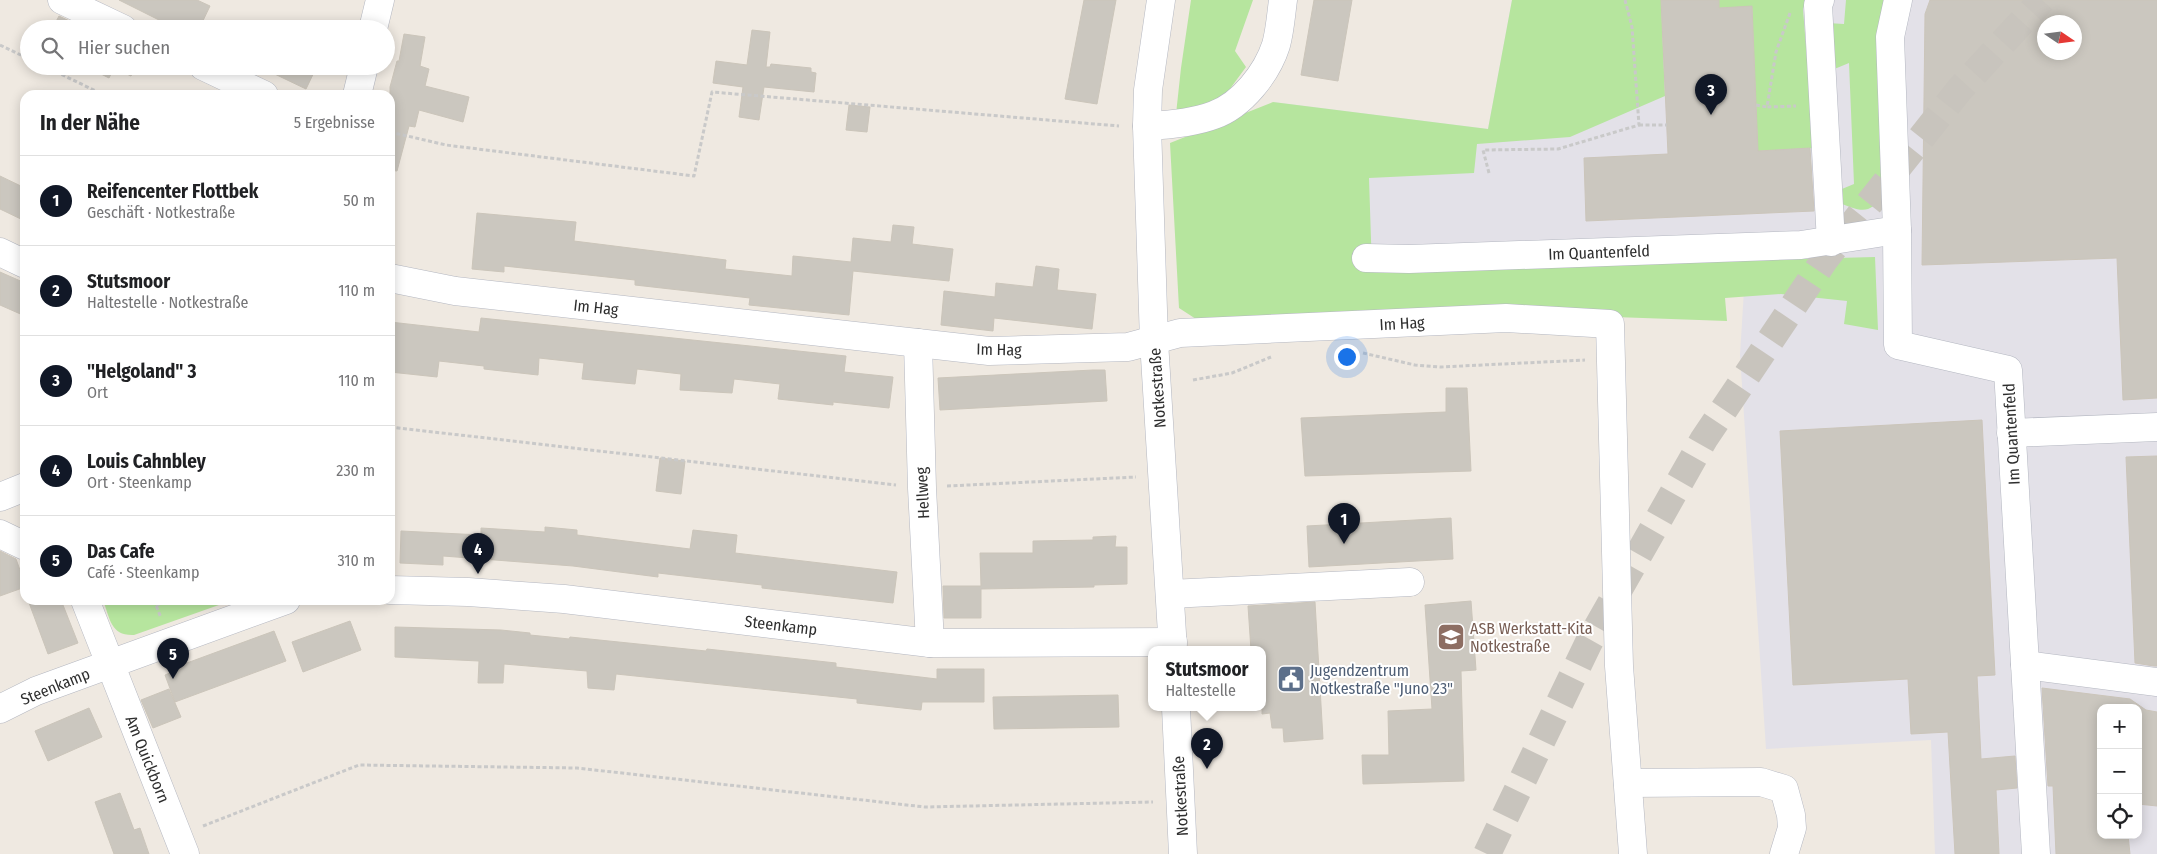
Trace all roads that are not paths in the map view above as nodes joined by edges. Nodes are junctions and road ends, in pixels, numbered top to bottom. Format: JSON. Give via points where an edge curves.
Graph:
{"nodes":[{"id":1,"x":62,"y":0,"type":"edge"},
{"id":2,"x":380,"y":0,"type":"edge"},
{"id":3,"x":1161,"y":0,"type":"edge"},
{"id":4,"x":1283,"y":0,"type":"edge"},
{"id":5,"x":1820,"y":0,"type":"edge"},
{"id":6,"x":1898,"y":0,"type":"edge"},
{"id":7,"x":104,"y":20,"type":"edge"},
{"id":8,"x":375,"y":20,"type":"edge"},
{"id":9,"x":222,"y":75,"type":"edge"},
{"id":10,"x":362,"y":75,"type":"edge"},
{"id":11,"x":253,"y":90,"type":"edge"},
{"id":12,"x":358,"y":90,"type":"edge"},
{"id":13,"x":1147,"y":126,"type":"junction"},
{"id":14,"x":1897,"y":230,"type":"junction"},
{"id":15,"x":1831,"y":242,"type":"junction"},
{"id":16,"x":0,"y":252,"type":"edge"},
{"id":17,"x":1366,"y":258,"type":"dead end"},
{"id":18,"x":20,"y":262,"type":"edge"},
{"id":19,"x":395,"y":279,"type":"edge"},
{"id":20,"x":1154,"y":341,"type":"junction"},
{"id":21,"x":918,"y":343,"type":"junction"},
{"id":22,"x":2157,"y":427,"type":"edge"},
{"id":23,"x":2011,"y":433,"type":"junction"},
{"id":24,"x":20,"y":489,"type":"edge"},
{"id":25,"x":0,"y":497,"type":"edge"},
{"id":26,"x":0,"y":534,"type":"edge"},
{"id":27,"x":20,"y":544,"type":"edge"},
{"id":28,"x":1410,"y":582,"type":"dead end"},
{"id":29,"x":395,"y":590,"type":"edge"},
{"id":30,"x":1170,"y":594,"type":"junction"},
{"id":31,"x":87,"y":605,"type":"edge"},
{"id":32,"x":272,"y":605,"type":"edge"},
{"id":33,"x":930,"y":643,"type":"junction"},
{"id":34,"x":1173,"y":646,"type":"edge"},
{"id":35,"x":110,"y":664,"type":"junction"},
{"id":36,"x":2025,"y":665,"type":"junction"},
{"id":37,"x":2157,"y":682,"type":"edge"},
{"id":38,"x":0,"y":709,"type":"edge"},
{"id":39,"x":1176,"y":711,"type":"edge"},
{"id":40,"x":1628,"y":783,"type":"junction"},
{"id":41,"x":182,"y":845,"type":"edge"},
{"id":42,"x":1183,"y":854,"type":"edge"},
{"id":43,"x":1633,"y":854,"type":"edge"},
{"id":44,"x":1784,"y":854,"type":"edge"},
{"id":45,"x":2036,"y":854,"type":"edge"}],
"edges":[{"from":1,"to":7,"type":"street"},
{"from":2,"to":8,"type":"street"},
{"from":3,"to":13,"type":"street","name":"Notkestraße","via":[[1148,90]]},
{"from":4,"to":13,"type":"street","via":[[1276,45],[1260,77],[1238,100],[1217,115],[1194,122]]},
{"from":5,"to":15,"type":"street"},
{"from":6,"to":14,"type":"street","name":"Im Quantenfeld","via":[[1890,37]]},
{"from":9,"to":11,"type":"street"},
{"from":10,"to":12,"type":"street"},
{"from":13,"to":20,"type":"street","name":"Notkestraße"},
{"from":14,"to":15,"type":"street","name":"Im Quantenfeld"},
{"from":14,"to":23,"type":"street","name":"Im Quantenfeld","via":[[1898,345],[2008,370]]},
{"from":15,"to":17,"type":"street","name":"Im Quantenfeld","via":[[1740,248]]},
{"from":16,"to":18,"type":"street"},
{"from":19,"to":21,"type":"street","name":"Im Hag","via":[[455,291]]},
{"from":20,"to":21,"type":"street","name":"Im Hag","via":[[1128,347],[989,351]]},
{"from":20,"to":30,"type":"street","name":"Notkestraße"},
{"from":20,"to":40,"type":"street","name":"Im Hag","via":[[1180,333],[1506,318],[1610,324],[1620,666]]},
{"from":21,"to":33,"type":"street","name":"Hellweg"},
{"from":22,"to":23,"type":"street"},
{"from":23,"to":36,"type":"street","name":"Im Quantenfeld"},
{"from":24,"to":25,"type":"street"},
{"from":26,"to":27,"type":"street"},
{"from":28,"to":30,"type":"street"},
{"from":29,"to":33,"type":"street","name":"Steenkamp","via":[[548,598]]},
{"from":30,"to":34,"type":"street","name":"Notkestraße"},
{"from":31,"to":35,"type":"street","name":"Steenkamp"},
{"from":32,"to":35,"type":"street","name":"Steenkamp"},
{"from":33,"to":34,"type":"street","name":"Steenkamp"},
{"from":35,"to":38,"type":"street","name":"Steenkamp","via":[[36,691]]},
{"from":35,"to":41,"type":"street","name":"Am Quickborn"},
{"from":36,"to":37,"type":"street"},
{"from":36,"to":45,"type":"street","name":"Im Quantenfeld"},
{"from":39,"to":42,"type":"street","name":"Notkestraße"},
{"from":40,"to":43,"type":"street"},
{"from":40,"to":44,"type":"street","via":[[1761,782],[1784,789],[1792,828]]}]}
